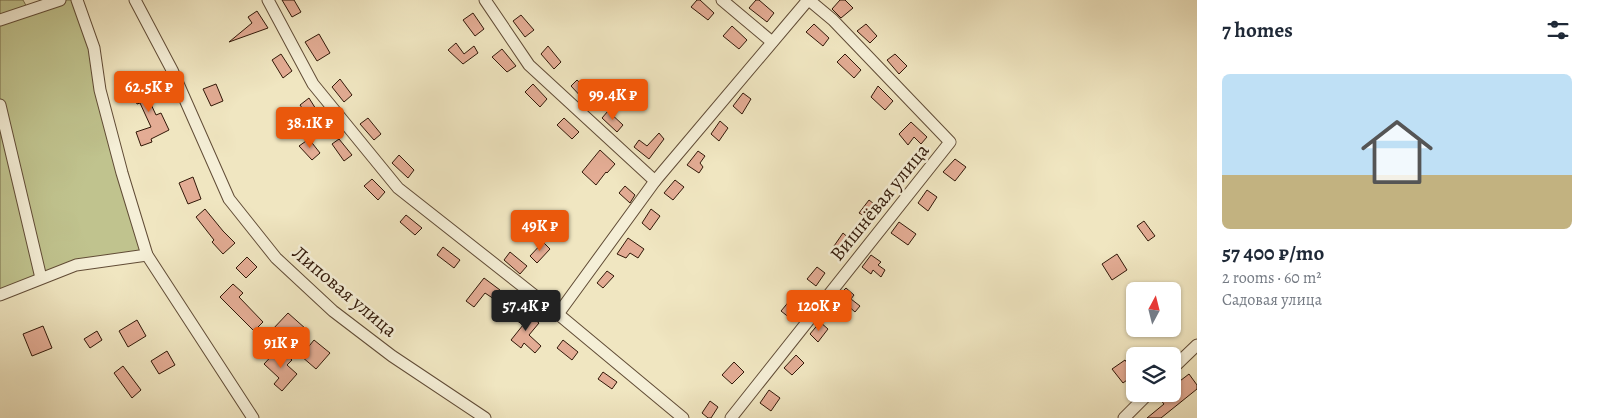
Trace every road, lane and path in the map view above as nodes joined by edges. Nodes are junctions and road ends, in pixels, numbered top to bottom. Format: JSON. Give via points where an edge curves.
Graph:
{"nodes":[{"id":1,"x":60,"y":0,"type":"edge"},
{"id":2,"x":77,"y":0,"type":"edge"},
{"id":3,"x":136,"y":0,"type":"edge"},
{"id":4,"x":268,"y":0,"type":"edge"},
{"id":5,"x":485,"y":0,"type":"edge"},
{"id":6,"x":722,"y":0,"type":"edge"},
{"id":7,"x":808,"y":0,"type":"edge"},
{"id":8,"x":0,"y":20,"type":"edge"},
{"id":9,"x":772,"y":42,"type":"junction"},
{"id":10,"x":0,"y":105,"type":"edge"},
{"id":11,"x":655,"y":181,"type":"junction"},
{"id":12,"x":147,"y":255,"type":"junction"},
{"id":13,"x":42,"y":278,"type":"junction"},
{"id":14,"x":0,"y":282,"type":"edge"},
{"id":15,"x":1,"y":294,"type":"edge"},
{"id":16,"x":558,"y":314,"type":"junction"},
{"id":17,"x":1197,"y":344,"type":"edge"},
{"id":18,"x":1181,"y":360,"type":"edge"},
{"id":19,"x":1140,"y":402,"type":"edge"},
{"id":20,"x":253,"y":418,"type":"edge"},
{"id":21,"x":485,"y":418,"type":"edge"},
{"id":22,"x":683,"y":418,"type":"edge"},
{"id":23,"x":731,"y":418,"type":"edge"},
{"id":24,"x":1124,"y":418,"type":"edge"}],
"edges":[{"from":1,"to":8,"type":"street"},
{"from":2,"to":12,"type":"street","via":[[94,48],[100,90]]},
{"from":3,"to":21,"type":"street","name":"Липовая улица","via":[[172,70],[229,199],[276,258],[333,311],[392,356]]},
{"from":4,"to":16,"type":"street","via":[[313,84],[398,188]]},
{"from":5,"to":11,"type":"street","via":[[529,65]]},
{"from":6,"to":9,"type":"street"},
{"from":7,"to":9,"type":"street"},
{"from":7,"to":23,"type":"street","name":"Вишнёвая улица","via":[[833,20],[950,142]]},
{"from":9,"to":11,"type":"street"},
{"from":10,"to":13,"type":"street"},
{"from":11,"to":16,"type":"street"},
{"from":12,"to":13,"type":"street","via":[[76,265]]},
{"from":12,"to":20,"type":"street"},
{"from":13,"to":15,"type":"street"},
{"from":14,"to":15,"type":"street"},
{"from":16,"to":22,"type":"street"},
{"from":17,"to":18,"type":"street"},
{"from":19,"to":24,"type":"street"}]}
